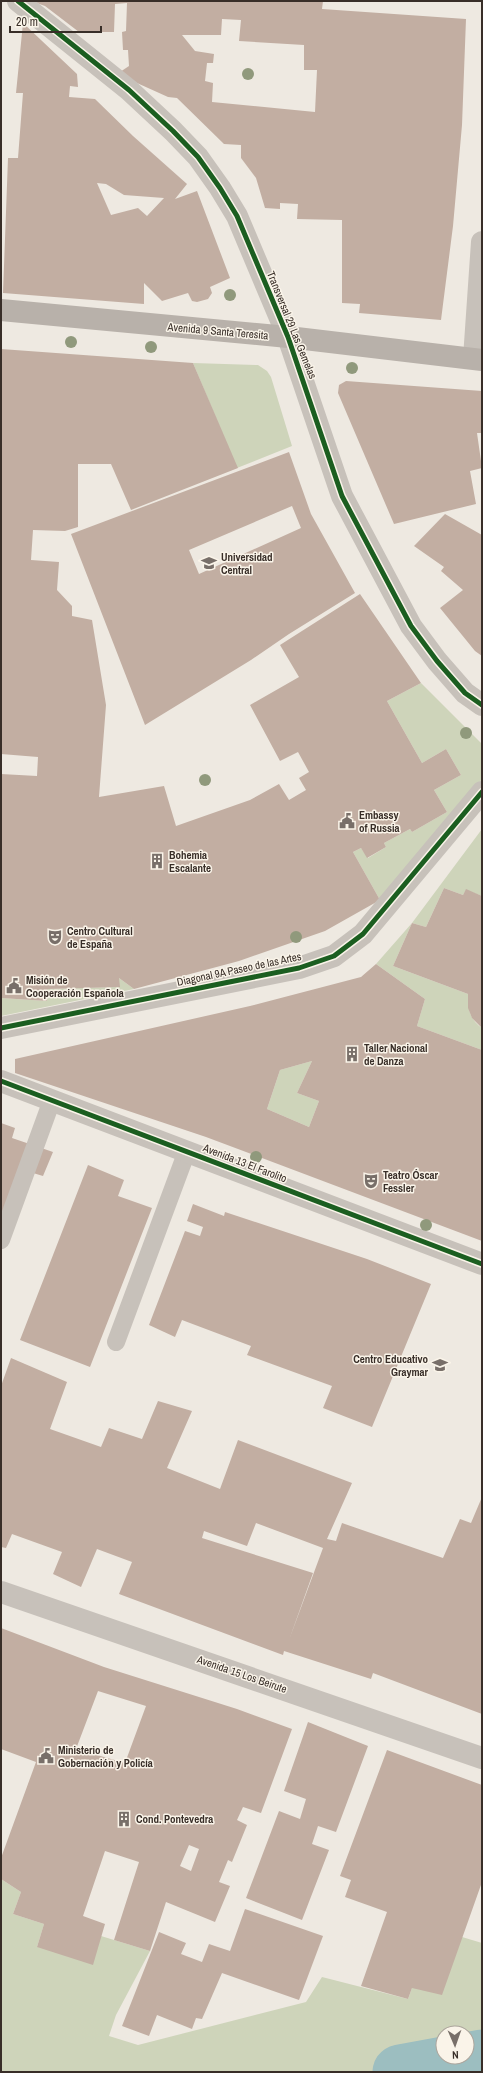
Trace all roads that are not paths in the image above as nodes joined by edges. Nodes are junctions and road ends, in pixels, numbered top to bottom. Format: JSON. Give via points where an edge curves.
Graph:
{"nodes":[{"id":1,"x":18,"y":1,"type":"edge"},
{"id":2,"x":482,"y":242,"type":"edge"},
{"id":3,"x":1,"y":310,"type":"edge"},
{"id":4,"x":288,"y":337,"type":"junction"},
{"id":5,"x":478,"y":359,"type":"edge"},
{"id":6,"x":482,"y":705,"type":"edge"},
{"id":7,"x":482,"y":792,"type":"edge"},
{"id":8,"x":1,"y":1028,"type":"edge"},
{"id":9,"x":1,"y":1081,"type":"edge"},
{"id":10,"x":52,"y":1100,"type":"junction"},
{"id":11,"x":187,"y":1151,"type":"junction"},
{"id":12,"x":1,"y":1240,"type":"edge"},
{"id":13,"x":482,"y":1264,"type":"edge"},
{"id":14,"x":116,"y":1342,"type":"dead end"},
{"id":15,"x":1,"y":1592,"type":"edge"},
{"id":16,"x":482,"y":1758,"type":"edge"}],
"edges":[{"from":1,"to":4,"type":"street","name":"Transversal 29 Las Gemelas","via":[[129,90],[174,130],[198,157],[237,216]]},
{"from":2,"to":5,"type":"street"},
{"from":3,"to":4,"type":"street","name":"Avenida 9 Santa Teresita"},
{"from":4,"to":5,"type":"street","name":"Avenida 9 Santa Teresita"},
{"from":4,"to":6,"type":"street","name":"Transversal 29 Las Gemelas","via":[[345,503],[411,626],[465,693]]},
{"from":7,"to":8,"type":"street","name":"Diagonal 9A Paseo de las Artes","via":[[364,934],[334,956],[300,968]]},
{"from":9,"to":10,"type":"street","name":"Avenida 13 El Farolito"},
{"from":10,"to":11,"type":"street","name":"Avenida 13 El Farolito"},
{"from":10,"to":12,"type":"lane"},
{"from":11,"to":13,"type":"street","name":"Avenida 13 El Farolito"},
{"from":11,"to":14,"type":"lane"},
{"from":15,"to":16,"type":"street","name":"Avenida 15 Los Beirute"}]}
